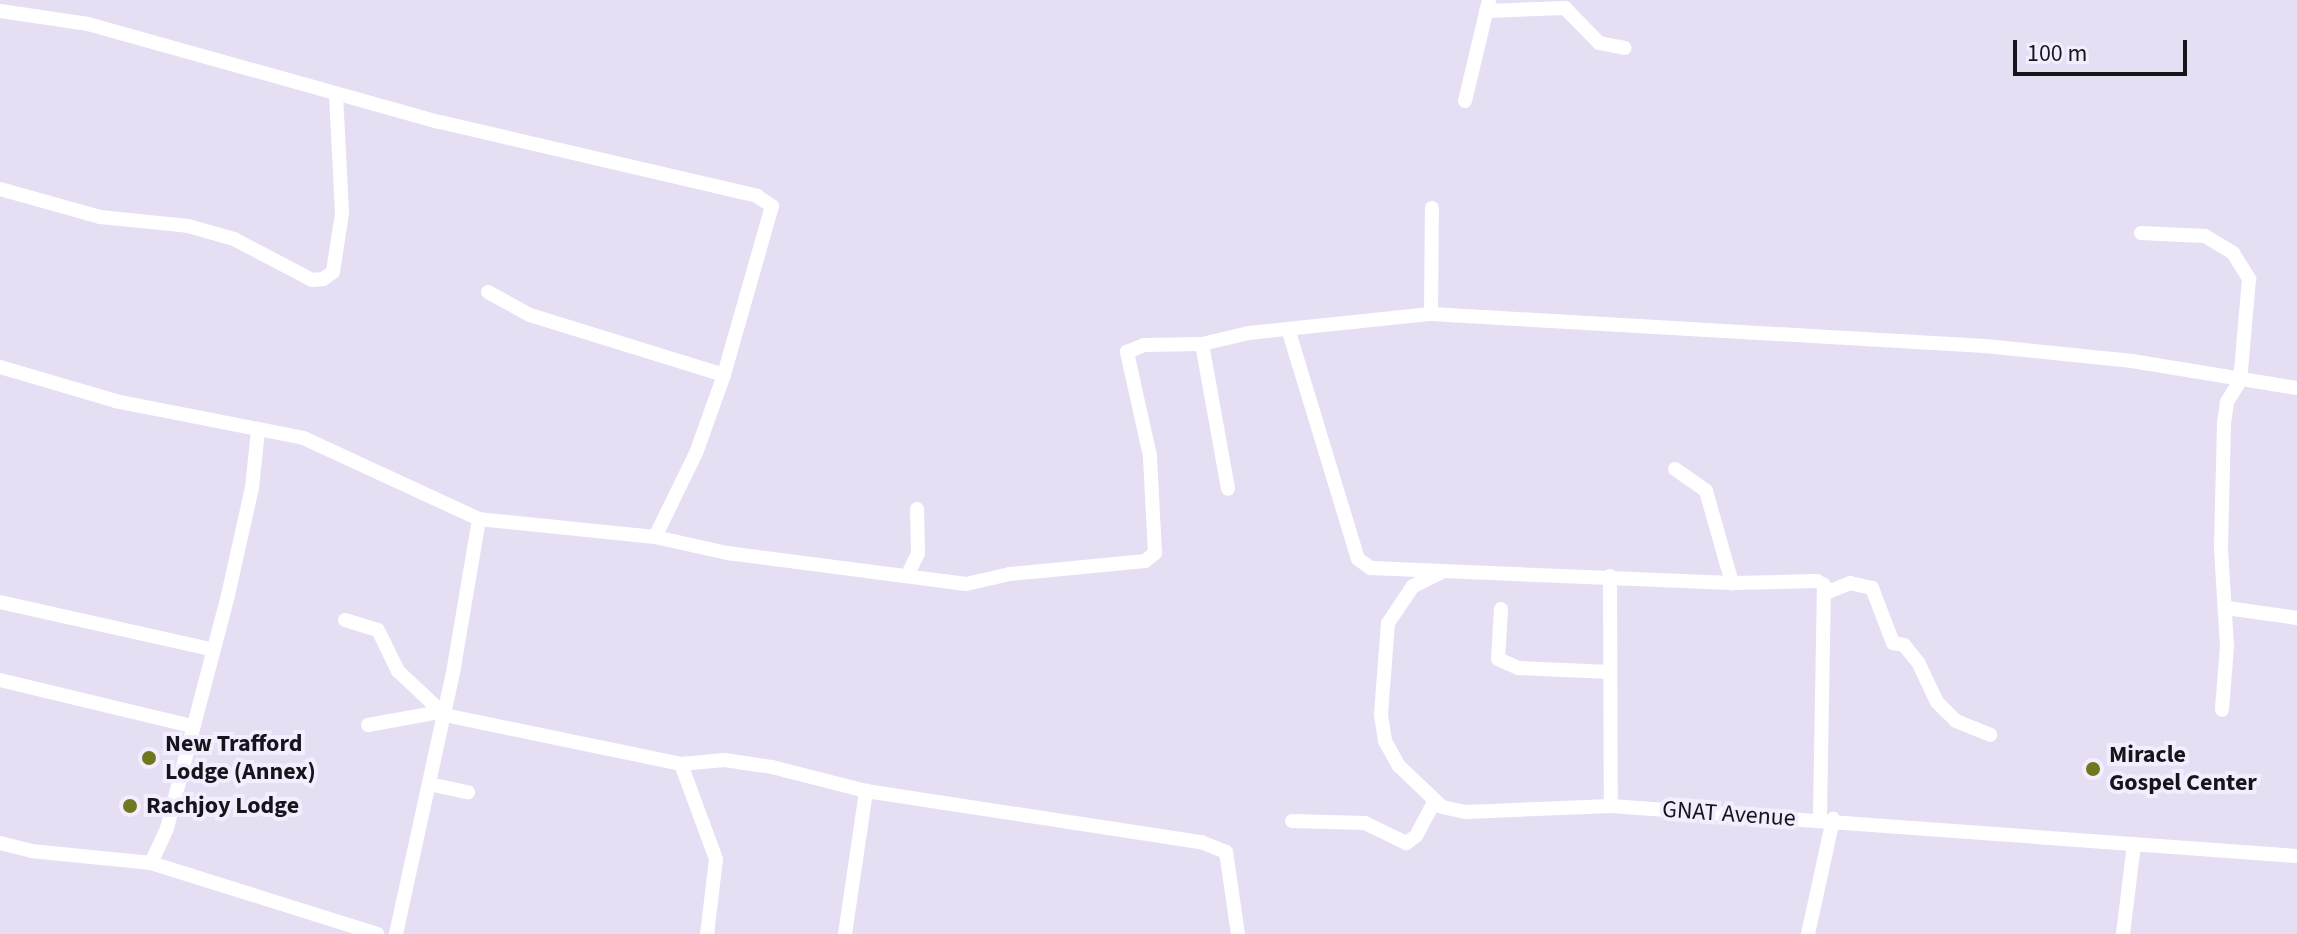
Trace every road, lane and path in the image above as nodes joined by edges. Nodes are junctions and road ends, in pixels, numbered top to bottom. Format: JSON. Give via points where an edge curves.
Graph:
{"nodes":[{"id":1,"x":1568,"y":4,"type":"edge"},
{"id":2,"x":1488,"y":6,"type":"edge"},
{"id":3,"x":0,"y":11,"type":"edge"},
{"id":4,"x":1625,"y":48,"type":"dead end"},
{"id":5,"x":336,"y":95,"type":"junction"},
{"id":6,"x":1465,"y":101,"type":"dead end"},
{"id":7,"x":0,"y":189,"type":"edge"},
{"id":8,"x":1432,"y":208,"type":"dead end"},
{"id":9,"x":2141,"y":233,"type":"dead end"},
{"id":10,"x":488,"y":292,"type":"dead end"},
{"id":11,"x":1431,"y":314,"type":"junction"},
{"id":12,"x":1289,"y":332,"type":"junction"},
{"id":13,"x":1202,"y":344,"type":"junction"},
{"id":14,"x":0,"y":367,"type":"edge"},
{"id":15,"x":724,"y":375,"type":"junction"},
{"id":16,"x":2240,"y":381,"type":"junction"},
{"id":17,"x":2297,"y":388,"type":"edge"},
{"id":18,"x":258,"y":431,"type":"junction"},
{"id":19,"x":1675,"y":469,"type":"dead end"},
{"id":20,"x":1228,"y":489,"type":"dead end"},
{"id":21,"x":917,"y":509,"type":"dead end"},
{"id":22,"x":479,"y":519,"type":"junction"},
{"id":23,"x":655,"y":537,"type":"junction"},
{"id":24,"x":1440,"y":573,"type":"junction"},
{"id":25,"x":907,"y":576,"type":"junction"},
{"id":26,"x":1610,"y":576,"type":"junction"},
{"id":27,"x":1732,"y":583,"type":"junction"},
{"id":28,"x":1828,"y":592,"type":"junction"},
{"id":29,"x":0,"y":602,"type":"edge"},
{"id":30,"x":2227,"y":608,"type":"junction"},
{"id":31,"x":1501,"y":609,"type":"dead end"},
{"id":32,"x":2297,"y":618,"type":"edge"},
{"id":33,"x":345,"y":620,"type":"dead end"},
{"id":34,"x":214,"y":650,"type":"junction"},
{"id":35,"x":1610,"y":672,"type":"junction"},
{"id":36,"x":0,"y":680,"type":"edge"},
{"id":37,"x":2222,"y":710,"type":"dead end"},
{"id":38,"x":445,"y":715,"type":"junction"},
{"id":39,"x":368,"y":725,"type":"dead end"},
{"id":40,"x":192,"y":726,"type":"junction"},
{"id":41,"x":1990,"y":735,"type":"dead end"},
{"id":42,"x":681,"y":764,"type":"junction"},
{"id":43,"x":429,"y":784,"type":"junction"},
{"id":44,"x":866,"y":791,"type":"junction"},
{"id":45,"x":468,"y":792,"type":"dead end"},
{"id":46,"x":1435,"y":801,"type":"junction"},
{"id":47,"x":1611,"y":806,"type":"junction"},
{"id":48,"x":1826,"y":819,"type":"junction"},
{"id":49,"x":1292,"y":821,"type":"dead end"},
{"id":50,"x":0,"y":843,"type":"edge"},
{"id":51,"x":2134,"y":845,"type":"junction"},
{"id":52,"x":2297,"y":856,"type":"edge"},
{"id":53,"x":151,"y":863,"type":"junction"},
{"id":54,"x":377,"y":934,"type":"edge"},
{"id":55,"x":396,"y":934,"type":"edge"},
{"id":56,"x":707,"y":934,"type":"edge"},
{"id":57,"x":845,"y":934,"type":"edge"},
{"id":58,"x":1238,"y":934,"type":"edge"},
{"id":59,"x":1808,"y":934,"type":"edge"},
{"id":60,"x":2123,"y":934,"type":"edge"}],
"edges":[{"from":1,"to":2,"type":"street"},
{"from":1,"to":4,"type":"street","via":[[1599,43]]},
{"from":2,"to":6,"type":"street"},
{"from":3,"to":5,"type":"street","via":[[88,24]]},
{"from":5,"to":7,"type":"street","via":[[342,213],[333,272],[323,279],[312,280],[234,239],[188,226],[100,217]]},
{"from":5,"to":15,"type":"street","via":[[757,196],[772,206]]},
{"from":8,"to":11,"type":"street"},
{"from":9,"to":16,"type":"street","via":[[2205,236],[2245,268]]},
{"from":10,"to":15,"type":"street","via":[[530,315]]},
{"from":11,"to":12,"type":"street"},
{"from":11,"to":16,"type":"street","via":[[1985,346],[2132,361]]},
{"from":12,"to":13,"type":"street","via":[[1249,333]]},
{"from":12,"to":24,"type":"street","via":[[1358,559],[1371,568]]},
{"from":13,"to":20,"type":"street"},
{"from":13,"to":25,"type":"street","via":[[1144,345],[1127,352],[1150,456],[1155,553],[1150,559],[966,584]]},
{"from":14,"to":18,"type":"street","via":[[116,401]]},
{"from":15,"to":23,"type":"street","via":[[696,453]]},
{"from":16,"to":17,"type":"street"},
{"from":16,"to":30,"type":"street","via":[[2227,402],[2224,424],[2221,549]]},
{"from":18,"to":22,"type":"street","via":[[323,445]]},
{"from":18,"to":34,"type":"street","via":[[252,488]]},
{"from":19,"to":27,"type":"street","via":[[1706,491]]},
{"from":21,"to":25,"type":"street","via":[[918,553]]},
{"from":22,"to":23,"type":"street"},
{"from":22,"to":38,"type":"street"},
{"from":23,"to":25,"type":"street","via":[[727,553]]},
{"from":24,"to":26,"type":"street","via":[[1480,569]]},
{"from":24,"to":46,"type":"street","name":"GNAT Avenue","via":[[1413,586],[1388,623],[1381,715],[1385,741],[1399,766]]},
{"from":26,"to":27,"type":"street"},
{"from":26,"to":35,"type":"street"},
{"from":27,"to":28,"type":"street","via":[[1817,581]]},
{"from":28,"to":41,"type":"street","via":[[1850,583],[1872,588],[1893,643],[1904,645],[1918,662],[1937,702],[1956,721]]},
{"from":28,"to":48,"type":"street"},
{"from":29,"to":34,"type":"street"},
{"from":30,"to":32,"type":"street"},
{"from":30,"to":37,"type":"street"},
{"from":31,"to":35,"type":"street","via":[[1498,659],[1518,668]]},
{"from":33,"to":38,"type":"street","via":[[378,630],[398,671]]},
{"from":34,"to":40,"type":"street"},
{"from":35,"to":47,"type":"street"},
{"from":36,"to":40,"type":"street"},
{"from":38,"to":39,"type":"street"},
{"from":38,"to":42,"type":"street"},
{"from":38,"to":43,"type":"street"},
{"from":40,"to":53,"type":"street","via":[[167,828]]},
{"from":42,"to":44,"type":"street","via":[[725,760]]},
{"from":42,"to":56,"type":"street","via":[[716,859]]},
{"from":43,"to":45,"type":"street"},
{"from":43,"to":55,"type":"street"},
{"from":44,"to":57,"type":"street"},
{"from":44,"to":58,"type":"street","via":[[1201,842],[1226,852]]},
{"from":46,"to":47,"type":"street","name":"GNAT Avenue","via":[[1466,812]]},
{"from":46,"to":49,"type":"street","via":[[1416,836],[1406,843],[1365,823]]},
{"from":47,"to":48,"type":"street","name":"GNAT Avenue"},
{"from":48,"to":51,"type":"street","name":"GNAT Avenue"},
{"from":48,"to":59,"type":"street"},
{"from":50,"to":53,"type":"street"},
{"from":51,"to":52,"type":"street","name":"GNAT Avenue"},
{"from":51,"to":60,"type":"street"},
{"from":53,"to":54,"type":"street"}]}
